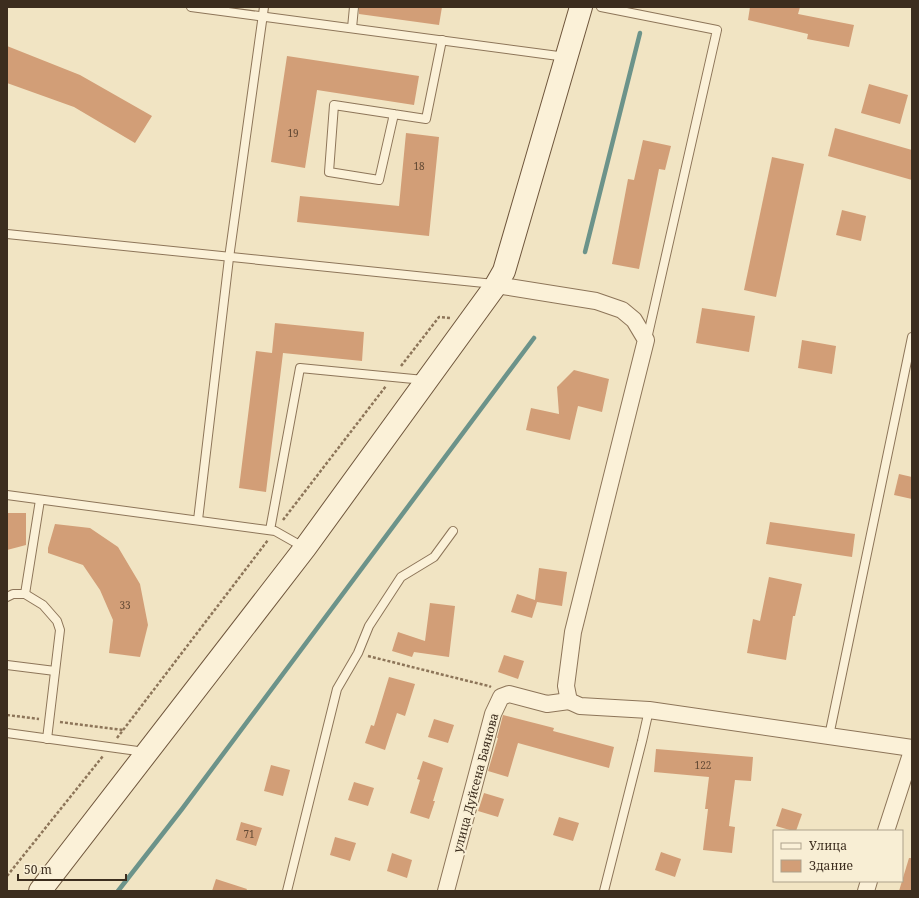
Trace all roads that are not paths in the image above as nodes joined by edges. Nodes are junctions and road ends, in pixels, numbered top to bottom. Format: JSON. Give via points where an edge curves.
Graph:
{"nodes":[{"id":1,"x":191,"y":7,"type":"edge"},
{"id":2,"x":264,"y":7,"type":"edge"},
{"id":3,"x":354,"y":7,"type":"edge"},
{"id":4,"x":581,"y":7,"type":"edge"},
{"id":5,"x":601,"y":7,"type":"edge"},
{"id":6,"x":263,"y":16,"type":"junction"},
{"id":7,"x":352,"y":28,"type":"junction"},
{"id":8,"x":442,"y":40,"type":"junction"},
{"id":9,"x":567,"y":57,"type":"junction"},
{"id":10,"x":394,"y":114,"type":"junction"},
{"id":11,"x":7,"y":234,"type":"edge"},
{"id":12,"x":229,"y":258,"type":"junction"},
{"id":13,"x":496,"y":285,"type":"junction"},
{"id":14,"x":912,"y":337,"type":"edge"},
{"id":15,"x":646,"y":340,"type":"junction"},
{"id":16,"x":427,"y":380,"type":"junction"},
{"id":17,"x":7,"y":495,"type":"edge"},
{"id":18,"x":40,"y":500,"type":"junction"},
{"id":19,"x":198,"y":520,"type":"junction"},
{"id":20,"x":272,"y":530,"type":"junction"},
{"id":21,"x":453,"y":532,"type":"dead end"},
{"id":22,"x":305,"y":548,"type":"junction"},
{"id":23,"x":24,"y":594,"type":"junction"},
{"id":24,"x":7,"y":597,"type":"edge"},
{"id":25,"x":7,"y":665,"type":"edge"},
{"id":26,"x":55,"y":671,"type":"junction"},
{"id":27,"x":569,"y":700,"type":"junction"},
{"id":28,"x":649,"y":710,"type":"junction"},
{"id":29,"x":7,"y":733,"type":"edge"},
{"id":30,"x":829,"y":736,"type":"junction"},
{"id":31,"x":47,"y":739,"type":"junction"},
{"id":32,"x":912,"y":748,"type":"edge"},
{"id":33,"x":912,"y":751,"type":"edge"},
{"id":34,"x":147,"y":752,"type":"junction"},
{"id":35,"x":886,"y":830,"type":"edge"},
{"id":36,"x":40,"y":891,"type":"edge"},
{"id":37,"x":287,"y":891,"type":"edge"},
{"id":38,"x":446,"y":891,"type":"edge"},
{"id":39,"x":604,"y":891,"type":"edge"}],
"edges":[{"from":1,"to":6,"type":"lane"},
{"from":2,"to":6,"type":"lane"},
{"from":3,"to":7,"type":"lane"},
{"from":4,"to":9,"type":"street"},
{"from":5,"to":15,"type":"lane","via":[[717,30]]},
{"from":6,"to":7,"type":"lane"},
{"from":6,"to":12,"type":"lane"},
{"from":7,"to":8,"type":"lane"},
{"from":8,"to":9,"type":"lane"},
{"from":8,"to":10,"type":"lane","via":[[426,119]]},
{"from":9,"to":13,"type":"street","via":[[504,271]]},
{"from":10,"to":10,"type":"lane","via":[[334,105],[329,172],[379,180]]},
{"from":11,"to":12,"type":"lane"},
{"from":12,"to":13,"type":"lane"},
{"from":12,"to":19,"type":"lane"},
{"from":13,"to":15,"type":"street","via":[[596,301],[622,310],[634,320]]},
{"from":13,"to":16,"type":"street"},
{"from":14,"to":30,"type":"lane"},
{"from":15,"to":27,"type":"street","via":[[573,632],[566,686]]},
{"from":16,"to":20,"type":"lane","via":[[300,368]]},
{"from":16,"to":22,"type":"street"},
{"from":17,"to":18,"type":"lane"},
{"from":18,"to":19,"type":"lane"},
{"from":18,"to":23,"type":"lane"},
{"from":19,"to":20,"type":"lane"},
{"from":20,"to":22,"type":"lane"},
{"from":21,"to":37,"type":"lane","via":[[434,557],[401,577],[369,626],[358,653],[337,689]]},
{"from":22,"to":34,"type":"street"},
{"from":23,"to":24,"type":"lane"},
{"from":23,"to":26,"type":"lane","via":[[43,605],[57,621],[60,630]]},
{"from":25,"to":26,"type":"lane"},
{"from":26,"to":31,"type":"lane"},
{"from":27,"to":28,"type":"street","via":[[580,706]]},
{"from":27,"to":38,"type":"street","name":"улица Дуйсена Баянова","via":[[547,704],[510,694],[501,697],[493,714]]},
{"from":28,"to":30,"type":"street"},
{"from":28,"to":39,"type":"lane"},
{"from":29,"to":31,"type":"lane"},
{"from":30,"to":32,"type":"street"},
{"from":31,"to":34,"type":"lane"},
{"from":33,"to":35,"type":"street"},
{"from":34,"to":36,"type":"street"}]}
